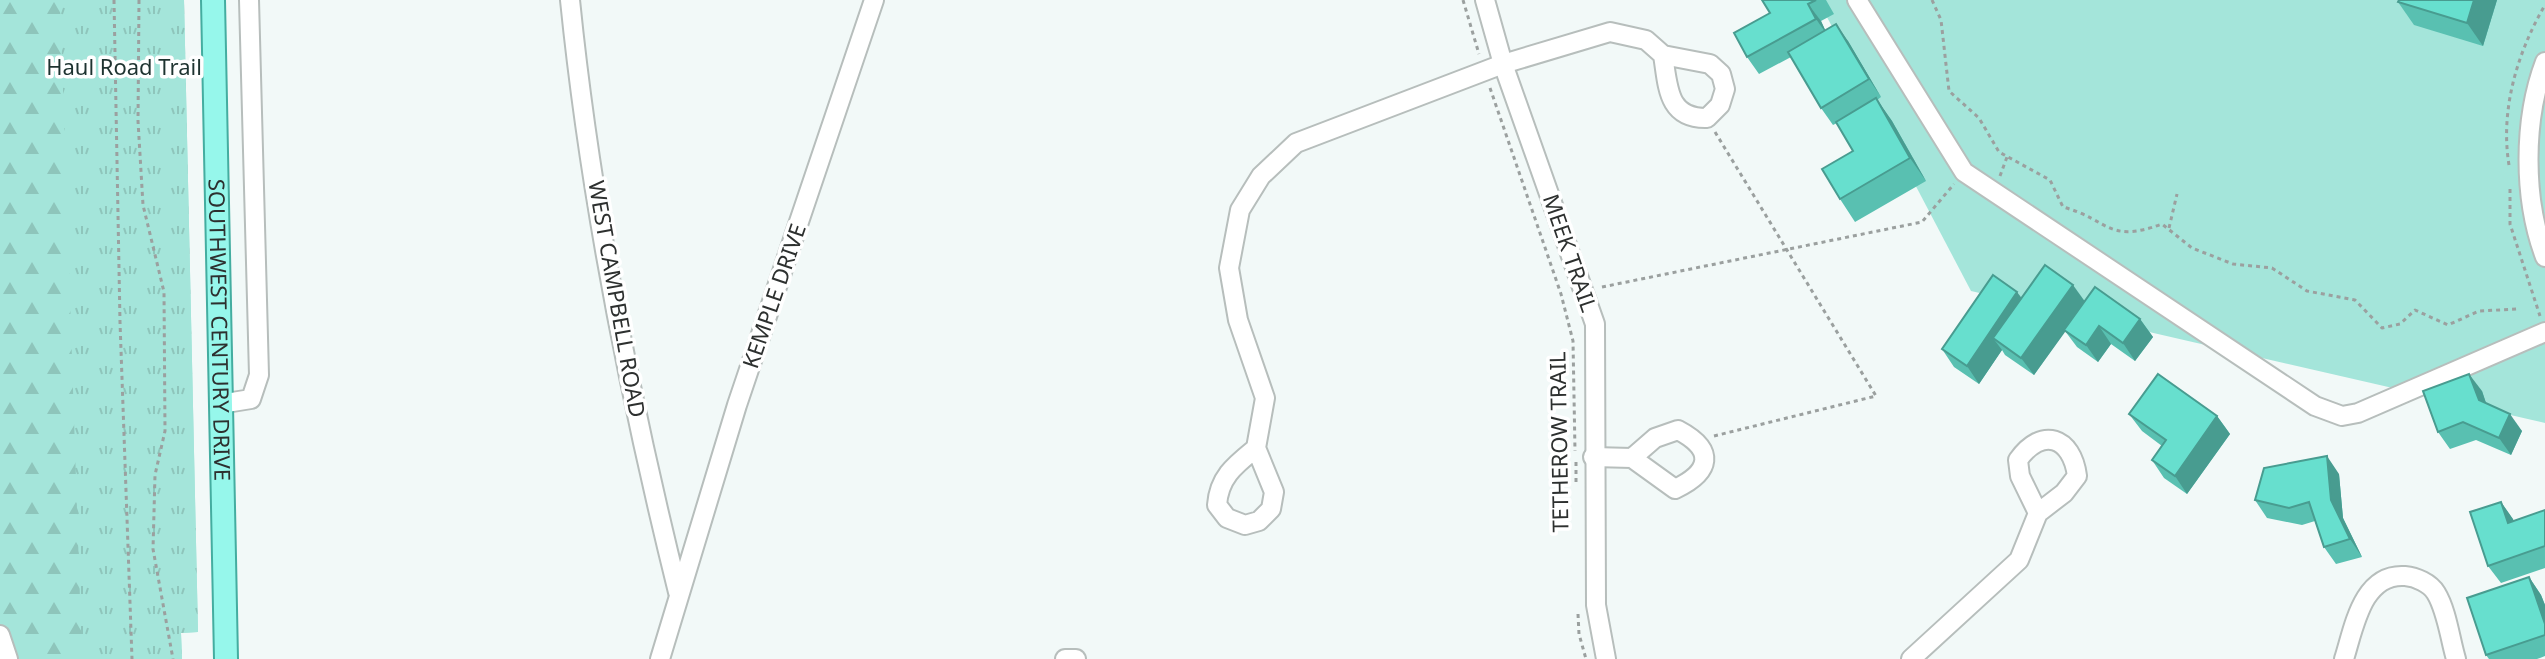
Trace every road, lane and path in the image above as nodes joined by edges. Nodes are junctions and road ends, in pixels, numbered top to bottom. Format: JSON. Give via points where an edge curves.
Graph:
{"nodes":[{"id":1,"x":114,"y":0,"type":"edge"},
{"id":2,"x":139,"y":0,"type":"edge"},
{"id":3,"x":213,"y":0,"type":"edge"},
{"id":4,"x":249,"y":0,"type":"edge"},
{"id":5,"x":570,"y":0,"type":"edge"},
{"id":6,"x":874,"y":0,"type":"edge"},
{"id":7,"x":1463,"y":0,"type":"edge"},
{"id":8,"x":1485,"y":0,"type":"edge"},
{"id":9,"x":1857,"y":0,"type":"edge"},
{"id":10,"x":1932,"y":0,"type":"edge"},
{"id":11,"x":1663,"y":55,"type":"junction"},
{"id":12,"x":2545,"y":62,"type":"edge"},
{"id":13,"x":1503,"y":64,"type":"junction"},
{"id":14,"x":1484,"y":71,"type":"junction"},
{"id":15,"x":1707,"y":118,"type":"junction"},
{"id":16,"x":1964,"y":172,"type":"junction"},
{"id":17,"x":2177,"y":194,"type":"dead end"},
{"id":18,"x":2169,"y":228,"type":"junction"},
{"id":19,"x":1784,"y":249,"type":"junction"},
{"id":20,"x":2545,"y":257,"type":"edge"},
{"id":21,"x":1583,"y":291,"type":"junction"},
{"id":22,"x":2518,"y":309,"type":"dead end"},
{"id":23,"x":2545,"y":332,"type":"edge"},
{"id":24,"x":220,"y":404,"type":"junction"},
{"id":25,"x":1697,"y":440,"type":"junction"},
{"id":26,"x":1256,"y":448,"type":"dead end"},
{"id":27,"x":1593,"y":457,"type":"junction"},
{"id":28,"x":1632,"y":458,"type":"junction"},
{"id":29,"x":1576,"y":495,"type":"dead end"},
{"id":30,"x":2038,"y":513,"type":"dead end"},
{"id":31,"x":679,"y":594,"type":"junction"},
{"id":32,"x":1578,"y":603,"type":"dead end"},
{"id":33,"x":0,"y":635,"type":"edge"},
{"id":34,"x":8,"y":659,"type":"edge"},
{"id":35,"x":132,"y":659,"type":"edge"},
{"id":36,"x":173,"y":659,"type":"edge"},
{"id":37,"x":226,"y":659,"type":"edge"},
{"id":38,"x":660,"y":659,"type":"edge"},
{"id":39,"x":1065,"y":659,"type":"edge"},
{"id":40,"x":1076,"y":659,"type":"edge"},
{"id":41,"x":1586,"y":659,"type":"edge"},
{"id":42,"x":1606,"y":659,"type":"edge"},
{"id":43,"x":1911,"y":659,"type":"edge"},
{"id":44,"x":2344,"y":659,"type":"edge"},
{"id":45,"x":2456,"y":659,"type":"edge"}],
"edges":[{"from":1,"to":35,"type":"path"},
{"from":2,"to":36,"type":"path","via":[[138,157],[152,253],[164,292],[165,431],[155,475],[153,566]]},
{"from":3,"to":24,"type":"main road","name":"SOUTHWEST CENTURY DRIVE"},
{"from":4,"to":24,"type":"street","via":[[259,375],[251,399]]},
{"from":5,"to":31,"type":"street","name":"WEST CAMPBELL ROAD","via":[[580,97],[606,244],[649,478]]},
{"from":6,"to":31,"type":"street","name":"KEMPLE DRIVE"},
{"from":7,"to":14,"type":"path","name":"TETHEROW TRAIL"},
{"from":8,"to":13,"type":"street","name":"MEEK TRAIL"},
{"from":9,"to":16,"type":"street"},
{"from":10,"to":18,"type":"path","via":[[1941,20],[1949,91],[1979,118],[1999,152],[2050,180],[2063,207],[2086,213],[2108,230],[2125,234],[2162,224]]},
{"from":11,"to":13,"type":"street","via":[[1646,40],[1610,32]]},
{"from":11,"to":15,"type":"street","via":[[1677,111]]},
{"from":11,"to":15,"type":"street","via":[[1710,64],[1721,74],[1725,89],[1720,105]]},
{"from":12,"to":20,"type":"street","via":[[2529,163]]},
{"from":13,"to":14,"type":"street"},
{"from":13,"to":21,"type":"street","name":"MEEK TRAIL"},
{"from":14,"to":26,"type":"street","via":[[1296,143],[1261,176],[1240,210],[1229,268],[1238,320],[1265,398]]},
{"from":14,"to":29,"type":"path","name":"TETHEROW TRAIL","via":[[1573,341]]},
{"from":15,"to":19,"type":"path"},
{"from":16,"to":19,"type":"path","via":[[1922,222]]},
{"from":16,"to":23,"type":"street","via":[[2342,416]]},
{"from":17,"to":18,"type":"path"},
{"from":18,"to":22,"type":"path","via":[[2192,248],[2233,264],[2272,268],[2307,291],[2355,300],[2382,328],[2400,324],[2415,310],[2448,325],[2479,311]]},
{"from":19,"to":21,"type":"path"},
{"from":19,"to":25,"type":"path","via":[[1876,396]]},
{"from":21,"to":27,"type":"street","name":"MEEK TRAIL","via":[[1595,324]]},
{"from":24,"to":37,"type":"main road","name":"SOUTHWEST CENTURY DRIVE"},
{"from":25,"to":28,"type":"street","via":[[1678,430],[1655,438]]},
{"from":25,"to":28,"type":"street","via":[[1704,468],[1675,489]]},
{"from":27,"to":28,"type":"street"},
{"from":27,"to":42,"type":"street","name":"MEEK TRAIL","via":[[1596,605]]},
{"from":30,"to":43,"type":"street","via":[[2019,560]]},
{"from":31,"to":38,"type":"street","name":"KEMPLE DRIVE"},
{"from":32,"to":41,"type":"path"},
{"from":33,"to":34,"type":"street"},
{"from":39,"to":40,"type":"street"},
{"from":44,"to":45,"type":"street","via":[[2360,608],[2373,587],[2395,575],[2416,577],[2436,592]]}]}
